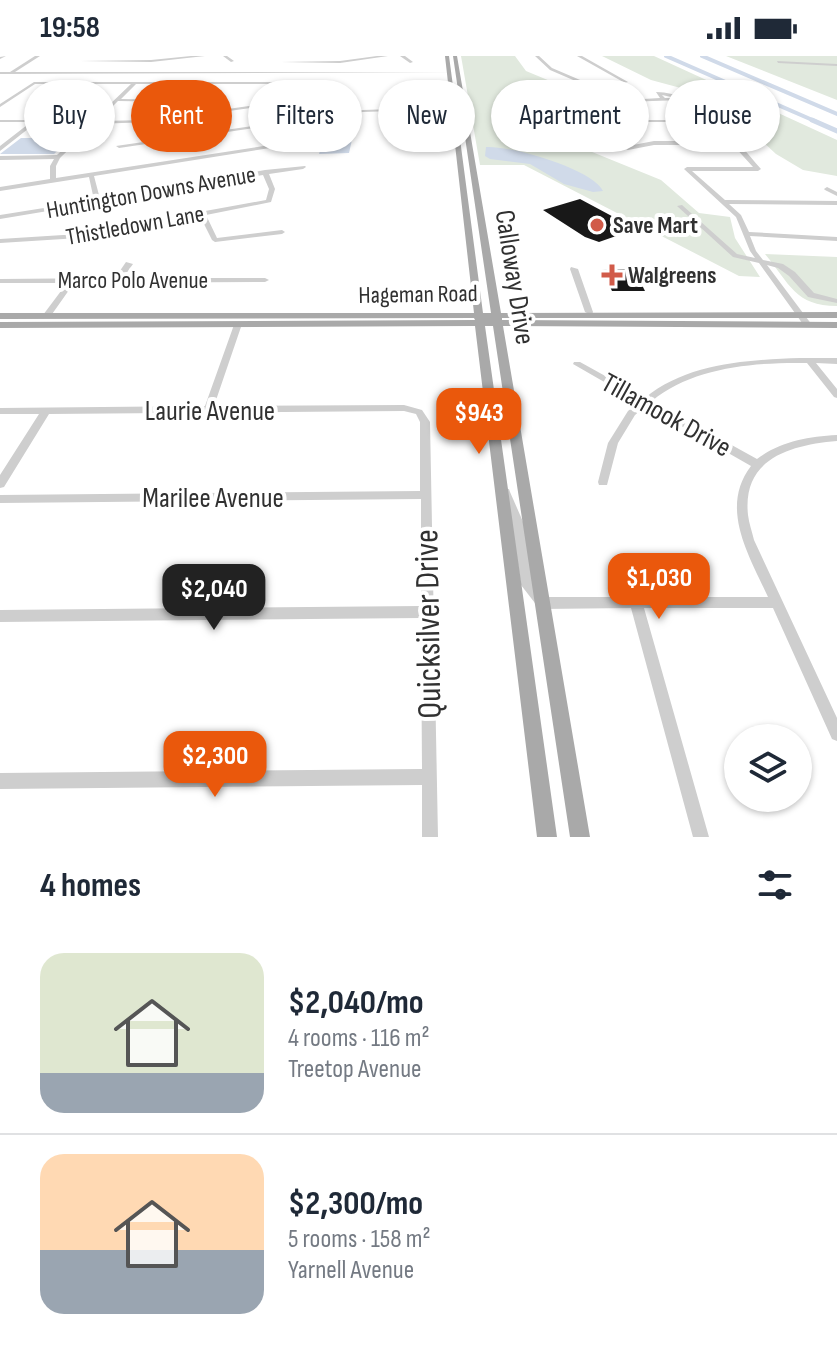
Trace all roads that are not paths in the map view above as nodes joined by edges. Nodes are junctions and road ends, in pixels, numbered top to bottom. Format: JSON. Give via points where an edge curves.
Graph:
{"nodes":[{"id":1,"x":38,"y":56,"type":"edge"},
{"id":2,"x":88,"y":56,"type":"edge"},
{"id":3,"x":203,"y":56,"type":"edge"},
{"id":4,"x":225,"y":56,"type":"edge"},
{"id":5,"x":386,"y":56,"type":"edge"},
{"id":6,"x":402,"y":56,"type":"edge"},
{"id":7,"x":447,"y":56,"type":"edge"},
{"id":8,"x":455,"y":56,"type":"edge"},
{"id":9,"x":539,"y":56,"type":"edge"},
{"id":10,"x":579,"y":56,"type":"edge"},
{"id":11,"x":823,"y":57,"type":"edge"},
{"id":12,"x":282,"y":59,"type":"edge"},
{"id":13,"x":175,"y":60,"type":"junction"},
{"id":14,"x":232,"y":61,"type":"dead end"},
{"id":15,"x":411,"y":62,"type":"dead end"},
{"id":16,"x":811,"y":63,"type":"junction"},
{"id":17,"x":834,"y":64,"type":"edge"},
{"id":18,"x":173,"y":72,"type":"junction"},
{"id":19,"x":227,"y":72,"type":"junction"},
{"id":20,"x":277,"y":72,"type":"junction"},
{"id":21,"x":453,"y":72,"type":"junction"},
{"id":22,"x":0,"y":73,"type":"edge"},
{"id":23,"x":11,"y":73,"type":"junction"},
{"id":24,"x":0,"y":80,"type":"edge"},
{"id":25,"x":221,"y":80,"type":"edge"},
{"id":26,"x":453,"y":80,"type":"edge"},
{"id":27,"x":455,"y":80,"type":"edge"},
{"id":28,"x":579,"y":80,"type":"edge"},
{"id":29,"x":622,"y":80,"type":"edge"},
{"id":30,"x":131,"y":87,"type":"edge"},
{"id":31,"x":24,"y":90,"type":"edge"},
{"id":32,"x":665,"y":93,"type":"edge"},
{"id":33,"x":117,"y":100,"type":"joint"},
{"id":34,"x":131,"y":100,"type":"edge"},
{"id":35,"x":649,"y":100,"type":"edge"},
{"id":36,"x":0,"y":106,"type":"edge"},
{"id":37,"x":0,"y":121,"type":"edge"},
{"id":38,"x":24,"y":121,"type":"edge"},
{"id":39,"x":665,"y":121,"type":"edge"},
{"id":40,"x":248,"y":128,"type":"edge"},
{"id":41,"x":24,"y":130,"type":"edge"},
{"id":42,"x":232,"y":130,"type":"edge"},
{"id":43,"x":665,"y":143,"type":"edge"},
{"id":44,"x":131,"y":144,"type":"edge"},
{"id":45,"x":119,"y":146,"type":"dead end"},
{"id":46,"x":0,"y":149,"type":"edge"},
{"id":47,"x":248,"y":149,"type":"edge"},
{"id":48,"x":63,"y":152,"type":"edge"},
{"id":49,"x":459,"y":152,"type":"edge"},
{"id":50,"x":471,"y":152,"type":"edge"},
{"id":51,"x":742,"y":152,"type":"edge"},
{"id":52,"x":58,"y":157,"type":"junction"},
{"id":53,"x":0,"y":158,"type":"edge"},
{"id":54,"x":303,"y":167,"type":"dead end"},
{"id":55,"x":265,"y":172,"type":"junction"},
{"id":56,"x":91,"y":174,"type":"junction"},
{"id":57,"x":53,"y":180,"type":"junction"},
{"id":58,"x":0,"y":189,"type":"edge"},
{"id":59,"x":827,"y":189,"type":"dead end"},
{"id":60,"x":837,"y":194,"type":"edge"},
{"id":61,"x":97,"y":201,"type":"junction"},
{"id":62,"x":724,"y":202,"type":"junction"},
{"id":63,"x":837,"y":203,"type":"edge"},
{"id":64,"x":680,"y":206,"type":"dead end"},
{"id":65,"x":202,"y":213,"type":"junction"},
{"id":66,"x":0,"y":217,"type":"edge"},
{"id":67,"x":282,"y":232,"type":"dead end"},
{"id":68,"x":747,"y":234,"type":"junction"},
{"id":69,"x":837,"y":239,"type":"edge"},
{"id":70,"x":0,"y":241,"type":"edge"},
{"id":71,"x":761,"y":262,"type":"junction"},
{"id":72,"x":129,"y":264,"type":"dead end"},
{"id":73,"x":574,"y":269,"type":"dead end"},
{"id":74,"x":118,"y":280,"type":"junction"},
{"id":75,"x":265,"y":280,"type":"dead end"},
{"id":76,"x":0,"y":281,"type":"edge"},
{"id":77,"x":72,"y":281,"type":"junction"},
{"id":78,"x":837,"y":301,"type":"edge"},
{"id":79,"x":336,"y":314,"type":"junction"},
{"id":80,"x":801,"y":314,"type":"junction"},
{"id":81,"x":47,"y":315,"type":"junction"},
{"id":82,"x":168,"y":315,"type":"junction"},
{"id":83,"x":837,"y":315,"type":"edge"},
{"id":84,"x":480,"y":318,"type":"junction"},
{"id":85,"x":499,"y":318,"type":"junction"},
{"id":86,"x":588,"y":318,"type":"junction"},
{"id":87,"x":0,"y":320,"type":"edge"},
{"id":88,"x":238,"y":324,"type":"junction"},
{"id":89,"x":62,"y":325,"type":"junction"},
{"id":90,"x":808,"y":325,"type":"junction"},
{"id":91,"x":837,"y":325,"type":"edge"},
{"id":92,"x":810,"y":361,"type":"junction"},
{"id":93,"x":837,"y":361,"type":"edge"},
{"id":94,"x":577,"y":364,"type":"dead end"},
{"id":95,"x":837,"y":395,"type":"edge"},
{"id":96,"x":644,"y":401,"type":"junction"},
{"id":97,"x":208,"y":410,"type":"junction"},
{"id":98,"x":0,"y":411,"type":"edge"},
{"id":99,"x":46,"y":411,"type":"junction"},
{"id":100,"x":419,"y":412,"type":"joint"},
{"id":101,"x":837,"y":438,"type":"edge"},
{"id":102,"x":757,"y":464,"type":"junction"},
{"id":103,"x":500,"y":477,"type":"junction"},
{"id":104,"x":603,"y":482,"type":"dead end"},
{"id":105,"x":0,"y":484,"type":"edge"},
{"id":106,"x":426,"y":495,"type":"junction"},
{"id":107,"x":0,"y":499,"type":"edge"},
{"id":108,"x":636,"y":602,"type":"junction"},
{"id":109,"x":776,"y":602,"type":"junction"},
{"id":110,"x":542,"y":603,"type":"junction"},
{"id":111,"x":427,"y":612,"type":"junction"},
{"id":112,"x":0,"y":616,"type":"edge"},
{"id":113,"x":837,"y":734,"type":"edge"},
{"id":114,"x":430,"y":777,"type":"junction"},
{"id":115,"x":0,"y":781,"type":"edge"},
{"id":116,"x":430,"y":837,"type":"edge"},
{"id":117,"x":547,"y":837,"type":"edge"},
{"id":118,"x":580,"y":837,"type":"edge"},
{"id":119,"x":701,"y":837,"type":"edge"}],
"edges":[{"from":1,"to":23,"type":"street"},
{"from":2,"to":13,"type":"street","via":[[82,61]]},
{"from":3,"to":13,"type":"street"},
{"from":4,"to":14,"type":"street"},
{"from":5,"to":12,"type":"street","via":[[340,62]]},
{"from":6,"to":15,"type":"street"},
{"from":7,"to":21,"type":"main road","name":"Calloway Drive"},
{"from":8,"to":21,"type":"main road","name":"Calloway Drive"},
{"from":9,"to":28,"type":"street","via":[[551,69]]},
{"from":10,"to":29,"type":"street"},
{"from":11,"to":17,"type":"street"},
{"from":12,"to":20,"type":"street"},
{"from":13,"to":18,"type":"street"},
{"from":16,"to":16,"type":"street","via":[[778,62]]},
{"from":16,"to":17,"type":"street"},
{"from":18,"to":19,"type":"street"},
{"from":18,"to":23,"type":"street"},
{"from":19,"to":20,"type":"street"},
{"from":19,"to":25,"type":"street"},
{"from":20,"to":21,"type":"street"},
{"from":21,"to":26,"type":"main road","name":"Calloway Drive"},
{"from":21,"to":27,"type":"main road","name":"Calloway Drive"},
{"from":22,"to":23,"type":"street"},
{"from":23,"to":24,"type":"street"},
{"from":30,"to":33,"type":"street"},
{"from":31,"to":36,"type":"street"},
{"from":32,"to":35,"type":"street","via":[[658,93],[664,100]]},
{"from":33,"to":34,"type":"street"},
{"from":37,"to":38,"type":"street"},
{"from":39,"to":43,"type":"street","via":[[632,121],[601,138],[628,148]]},
{"from":40,"to":42,"type":"street"},
{"from":41,"to":46,"type":"street"},
{"from":44,"to":45,"type":"street"},
{"from":47,"to":56,"type":"street"},
{"from":48,"to":52,"type":"street"},
{"from":49,"to":84,"type":"main road","name":"Calloway Drive"},
{"from":50,"to":85,"type":"main road","name":"Calloway Drive"},
{"from":51,"to":62,"type":"street","via":[[758,169],[687,169]]},
{"from":52,"to":53,"type":"street"},
{"from":52,"to":57,"type":"street"},
{"from":54,"to":55,"type":"street","name":"Huntington Downs Avenue"},
{"from":55,"to":61,"type":"street","name":"Huntington Downs Avenue"},
{"from":55,"to":65,"type":"street","name":"Thistledown Lane","via":[[272,189],[269,201]]},
{"from":56,"to":57,"type":"street"},
{"from":56,"to":61,"type":"street"},
{"from":57,"to":58,"type":"street"},
{"from":59,"to":60,"type":"street"},
{"from":61,"to":66,"type":"street","name":"Huntington Downs Avenue"},
{"from":62,"to":63,"type":"street"},
{"from":62,"to":68,"type":"street","via":[[739,216]]},
{"from":64,"to":71,"type":"street","via":[[735,256]]},
{"from":65,"to":67,"type":"street","via":[[215,240]]},
{"from":65,"to":70,"type":"street","name":"Thistledown Lane","via":[[64,238]]},
{"from":68,"to":69,"type":"street"},
{"from":68,"to":71,"type":"street"},
{"from":71,"to":78,"type":"street","via":[[785,269],[811,295]]},
{"from":71,"to":80,"type":"street"},
{"from":72,"to":74,"type":"street"},
{"from":73,"to":86,"type":"street"},
{"from":74,"to":75,"type":"street","name":"Marco Polo Avenue"},
{"from":74,"to":77,"type":"street","name":"Marco Polo Avenue"},
{"from":76,"to":77,"type":"street","name":"Marco Polo Avenue"},
{"from":77,"to":81,"type":"street"},
{"from":79,"to":82,"type":"main road","name":"Hageman Road"},
{"from":79,"to":84,"type":"main road","name":"Hageman Road"},
{"from":79,"to":88,"type":"main road","via":[[248,318]]},
{"from":80,"to":83,"type":"main road"},
{"from":80,"to":86,"type":"main road"},
{"from":80,"to":90,"type":"street"},
{"from":81,"to":82,"type":"main road","name":"Hageman Road"},
{"from":81,"to":87,"type":"main road","name":"Hageman Road"},
{"from":82,"to":89,"type":"main road","via":[[74,319]]},
{"from":84,"to":85,"type":"main road","name":"Hageman Road"},
{"from":84,"to":88,"type":"main road","name":"Hageman Road"},
{"from":84,"to":103,"type":"main road","name":"Calloway Drive"},
{"from":85,"to":86,"type":"main road","name":"Hageman Road"},
{"from":85,"to":110,"type":"main road","name":"Calloway Drive"},
{"from":86,"to":90,"type":"main road","name":"Hageman Road"},
{"from":87,"to":89,"type":"main road","name":"Hageman Road"},
{"from":88,"to":89,"type":"main road","name":"Hageman Road"},
{"from":88,"to":97,"type":"street"},
{"from":90,"to":91,"type":"main road","name":"Hageman Road"},
{"from":92,"to":93,"type":"street"},
{"from":92,"to":95,"type":"street"},
{"from":92,"to":96,"type":"street","via":[[703,371]]},
{"from":94,"to":96,"type":"street","name":"Tillamook Drive"},
{"from":96,"to":102,"type":"street","name":"Tillamook Drive"},
{"from":96,"to":104,"type":"street","via":[[616,433]]},
{"from":97,"to":99,"type":"street","name":"Laurie Avenue"},
{"from":97,"to":100,"type":"street","name":"Laurie Avenue"},
{"from":98,"to":99,"type":"street","name":"Laurie Avenue"},
{"from":99,"to":105,"type":"street"},
{"from":100,"to":106,"type":"street","name":"Quicksilver Drive","via":[[425,422]]},
{"from":101,"to":102,"type":"street","via":[[790,444]]},
{"from":102,"to":109,"type":"street","via":[[744,487],[741,511]]},
{"from":103,"to":110,"type":"street","via":[[518,524],[527,585]]},
{"from":103,"to":117,"type":"main road","name":"Calloway Drive"},
{"from":106,"to":107,"type":"street","name":"Marilee Avenue"},
{"from":106,"to":111,"type":"street","name":"Quicksilver Drive"},
{"from":108,"to":109,"type":"street"},
{"from":108,"to":110,"type":"street"},
{"from":108,"to":119,"type":"street"},
{"from":109,"to":113,"type":"street"},
{"from":110,"to":118,"type":"main road","name":"Calloway Drive"},
{"from":111,"to":112,"type":"street"},
{"from":111,"to":114,"type":"street","name":"Quicksilver Drive"},
{"from":114,"to":115,"type":"street"},
{"from":114,"to":116,"type":"street","name":"Quicksilver Drive"}]}
